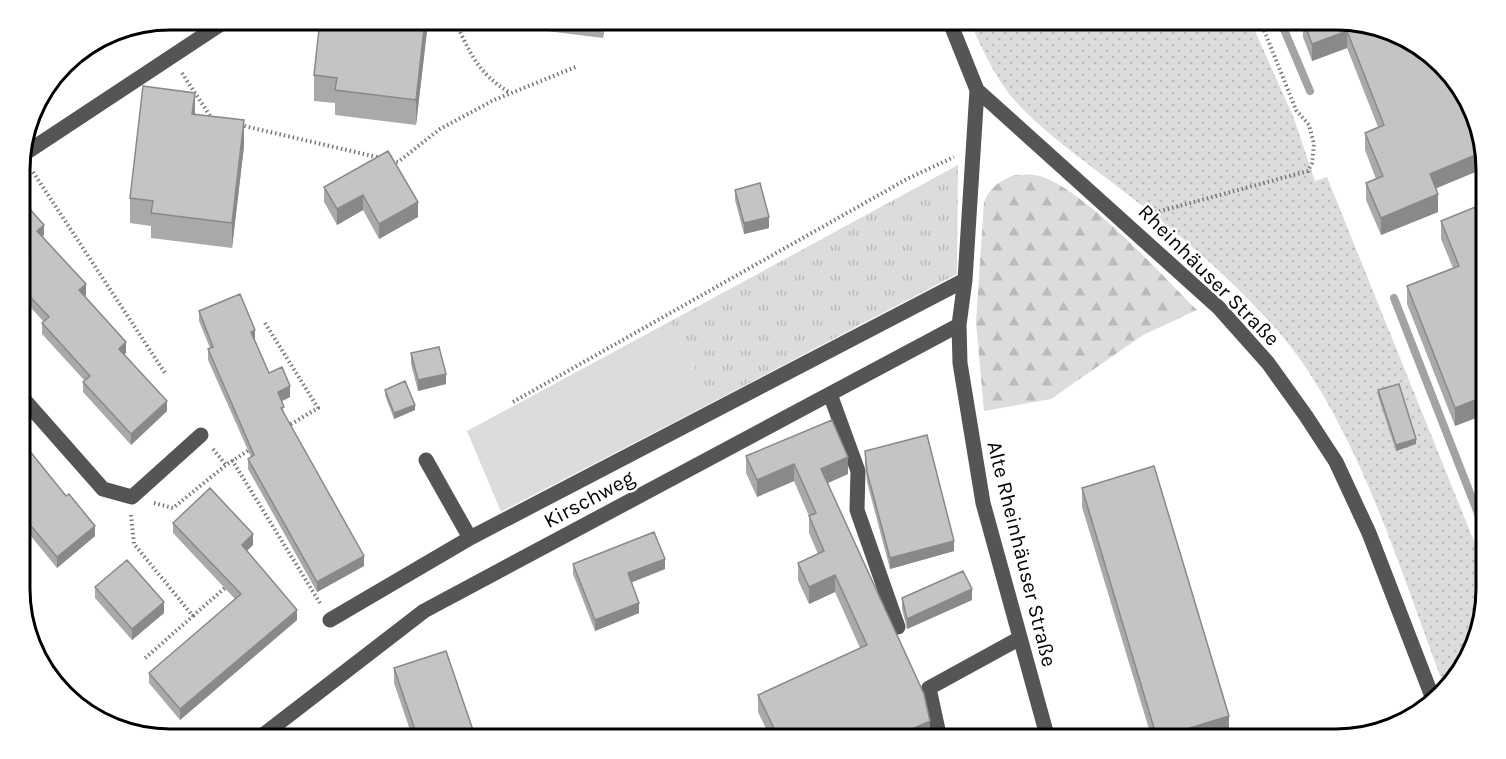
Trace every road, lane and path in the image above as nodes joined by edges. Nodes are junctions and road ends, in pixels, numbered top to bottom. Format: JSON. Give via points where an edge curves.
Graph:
{"nodes":[{"id":1,"x":212,"y":30,"type":"edge"},
{"id":2,"x":459,"y":30,"type":"edge"},
{"id":3,"x":953,"y":30,"type":"edge"},
{"id":4,"x":1264,"y":30,"type":"edge"},
{"id":5,"x":578,"y":66,"type":"dead end"},
{"id":6,"x":191,"y":86,"type":"dead end"},
{"id":7,"x":977,"y":90,"type":"junction"},
{"id":8,"x":511,"y":93,"type":"junction"},
{"id":9,"x":220,"y":121,"type":"edge"},
{"id":10,"x":232,"y":123,"type":"edge"},
{"id":11,"x":973,"y":148,"type":"junction"},
{"id":12,"x":32,"y":149,"type":"edge"},
{"id":13,"x":30,"y":168,"type":"edge"},
{"id":14,"x":1125,"y":220,"type":"junction"},
{"id":15,"x":965,"y":280,"type":"junction"},
{"id":16,"x":265,"y":323,"type":"dead end"},
{"id":17,"x":959,"y":325,"type":"junction"},
{"id":18,"x":165,"y":373,"type":"dead end"},
{"id":19,"x":830,"y":394,"type":"junction"},
{"id":20,"x":513,"y":402,"type":"dead end"},
{"id":21,"x":30,"y":406,"type":"edge"},
{"id":22,"x":280,"y":431,"type":"edge"},
{"id":23,"x":201,"y":435,"type":"dead end"},
{"id":24,"x":261,"y":443,"type":"edge"},
{"id":25,"x":232,"y":460,"type":"junction"},
{"id":26,"x":426,"y":460,"type":"dead end"},
{"id":27,"x":132,"y":497,"type":"junction"},
{"id":28,"x":470,"y":538,"type":"junction"},
{"id":29,"x":228,"y":585,"type":"edge"},
{"id":30,"x":193,"y":615,"type":"junction"},
{"id":31,"x":330,"y":620,"type":"joint"},
{"id":32,"x":898,"y":627,"type":"dead end"},
{"id":33,"x":1020,"y":638,"type":"junction"},
{"id":34,"x":143,"y":660,"type":"dead end"},
{"id":35,"x":1430,"y":692,"type":"edge"},
{"id":36,"x":272,"y":729,"type":"edge"},
{"id":37,"x":938,"y":729,"type":"edge"},
{"id":38,"x":1045,"y":729,"type":"edge"}],
"edges":[{"from":1,"to":12,"type":"street"},
{"from":2,"to":8,"type":"path","via":[[475,62],[490,80]]},
{"from":3,"to":7,"type":"street","name":"Rheinhäuser Straße"},
{"from":4,"to":14,"type":"path","via":[[1296,110],[1309,125],[1314,144],[1308,171]]},
{"from":5,"to":8,"type":"path"},
{"from":6,"to":9,"type":"path","via":[[209,118]]},
{"from":7,"to":11,"type":"street","name":"Alte Rheinhäuser Straße"},
{"from":7,"to":14,"type":"street","name":"Rheinhäuser Straße"},
{"from":8,"to":10,"type":"path","via":[[440,129],[398,162]]},
{"from":11,"to":15,"type":"street","name":"Alte Rheinhäuser Straße"},
{"from":11,"to":20,"type":"path","via":[[907,179]]},
{"from":13,"to":18,"type":"path"},
{"from":14,"to":35,"type":"street","name":"Rheinhäuser Straße","via":[[1219,308],[1268,363],[1336,462],[1369,533]]},
{"from":15,"to":17,"type":"street","name":"Alte Rheinhäuser Straße"},
{"from":15,"to":28,"type":"street"},
{"from":16,"to":22,"type":"path","via":[[318,408]]},
{"from":17,"to":19,"type":"street","name":"Kirschweg"},
{"from":17,"to":33,"type":"street","name":"Alte Rheinhäuser Straße","via":[[967,416],[983,503]]},
{"from":19,"to":32,"type":"street","via":[[858,471],[857,510]]},
{"from":19,"to":36,"type":"street","name":"Kirschweg","via":[[424,611]]},
{"from":21,"to":27,"type":"street","via":[[103,489]]},
{"from":23,"to":27,"type":"street"},
{"from":24,"to":25,"type":"path"},
{"from":25,"to":27,"type":"path","via":[[173,508]]},
{"from":25,"to":31,"type":"path"},
{"from":26,"to":28,"type":"street"},
{"from":27,"to":30,"type":"path","via":[[134,544]]},
{"from":28,"to":31,"type":"street"},
{"from":29,"to":30,"type":"path"},
{"from":30,"to":34,"type":"path"},
{"from":33,"to":37,"type":"street","via":[[929,688]]},
{"from":33,"to":38,"type":"street","name":"Alte Rheinhäuser Straße"}]}
